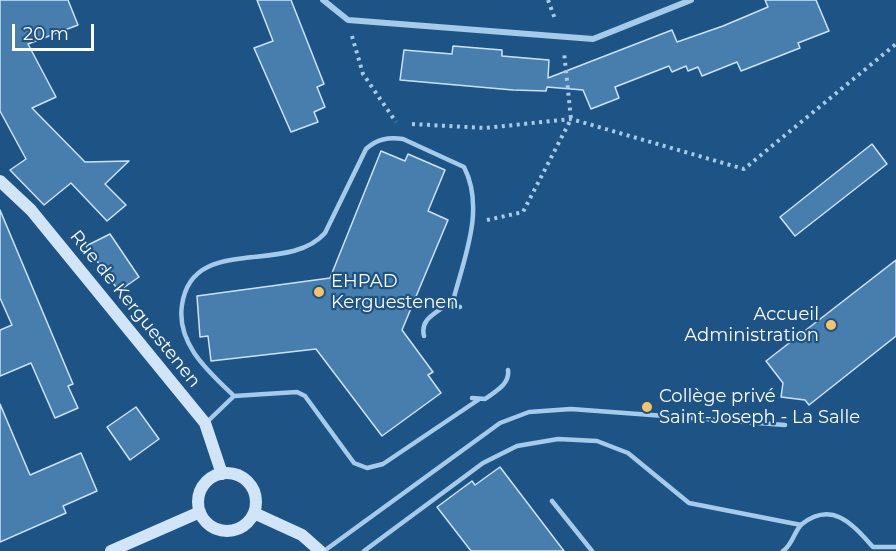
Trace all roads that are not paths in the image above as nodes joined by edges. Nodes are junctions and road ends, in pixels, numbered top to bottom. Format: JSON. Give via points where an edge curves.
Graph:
{"nodes":[{"id":1,"x":323,"y":0,"type":"edge"},
{"id":2,"x":691,"y":0,"type":"edge"},
{"id":3,"x":0,"y":181,"type":"edge"},
{"id":4,"x":452,"y":305,"type":"junction"},
{"id":5,"x":460,"y":307,"type":"dead end"},
{"id":6,"x":424,"y":336,"type":"dead end"},
{"id":7,"x":508,"y":370,"type":"dead end"},
{"id":8,"x":234,"y":396,"type":"junction"},
{"id":9,"x":472,"y":398,"type":"dead end"},
{"id":10,"x":478,"y":400,"type":"junction"},
{"id":11,"x":205,"y":423,"type":"junction"},
{"id":12,"x":784,"y":425,"type":"dead end"},
{"id":13,"x":222,"y":474,"type":"junction"},
{"id":14,"x":552,"y":501,"type":"dead end"},
{"id":15,"x":200,"y":512,"type":"junction"},
{"id":16,"x":254,"y":513,"type":"junction"},
{"id":17,"x":801,"y":525,"type":"junction"},
{"id":18,"x":896,"y":547,"type":"edge"},
{"id":19,"x":874,"y":549,"type":"edge"},
{"id":20,"x":111,"y":551,"type":"edge"},
{"id":21,"x":322,"y":551,"type":"edge"},
{"id":22,"x":364,"y":551,"type":"edge"},
{"id":23,"x":592,"y":551,"type":"edge"},
{"id":24,"x":783,"y":551,"type":"edge"}],
"edges":[{"from":1,"to":2,"type":"street","via":[[348,20],[593,39]]},
{"from":3,"to":11,"type":"main road","name":"Rue de Kerguestenen","via":[[31,210]]},
{"from":4,"to":5,"type":"lane"},
{"from":4,"to":6,"type":"lane","via":[[426,321]]},
{"from":4,"to":8,"type":"lane","via":[[475,198],[464,166],[403,139],[382,139],[366,149],[318,240],[296,250],[213,262],[190,280],[182,303],[183,332],[199,361]]},
{"from":7,"to":10,"type":"lane","via":[[504,384]]},
{"from":8,"to":10,"type":"lane","via":[[302,393],[354,463],[368,468],[383,464]]},
{"from":8,"to":11,"type":"lane"},
{"from":9,"to":10,"type":"lane"},
{"from":11,"to":13,"type":"main road","name":"Rue de Kerguestenen"},
{"from":12,"to":21,"type":"lane","via":[[571,409],[529,412],[500,423]]},
{"from":13,"to":15,"type":"main road","via":[[205,483],[198,502]]},
{"from":13,"to":16,"type":"main road","via":[[242,477],[250,484],[256,503]]},
{"from":14,"to":23,"type":"lane"},
{"from":15,"to":16,"type":"main road","via":[[215,529],[226,532],[238,530]]},
{"from":15,"to":20,"type":"main road"},
{"from":16,"to":21,"type":"main road","via":[[302,536]]},
{"from":17,"to":19,"type":"lane","via":[[823,514],[846,518]]},
{"from":17,"to":22,"type":"lane","via":[[689,503],[628,453],[597,441],[558,439],[517,446],[483,463]]},
{"from":17,"to":24,"type":"lane"},
{"from":18,"to":19,"type":"lane"}]}
